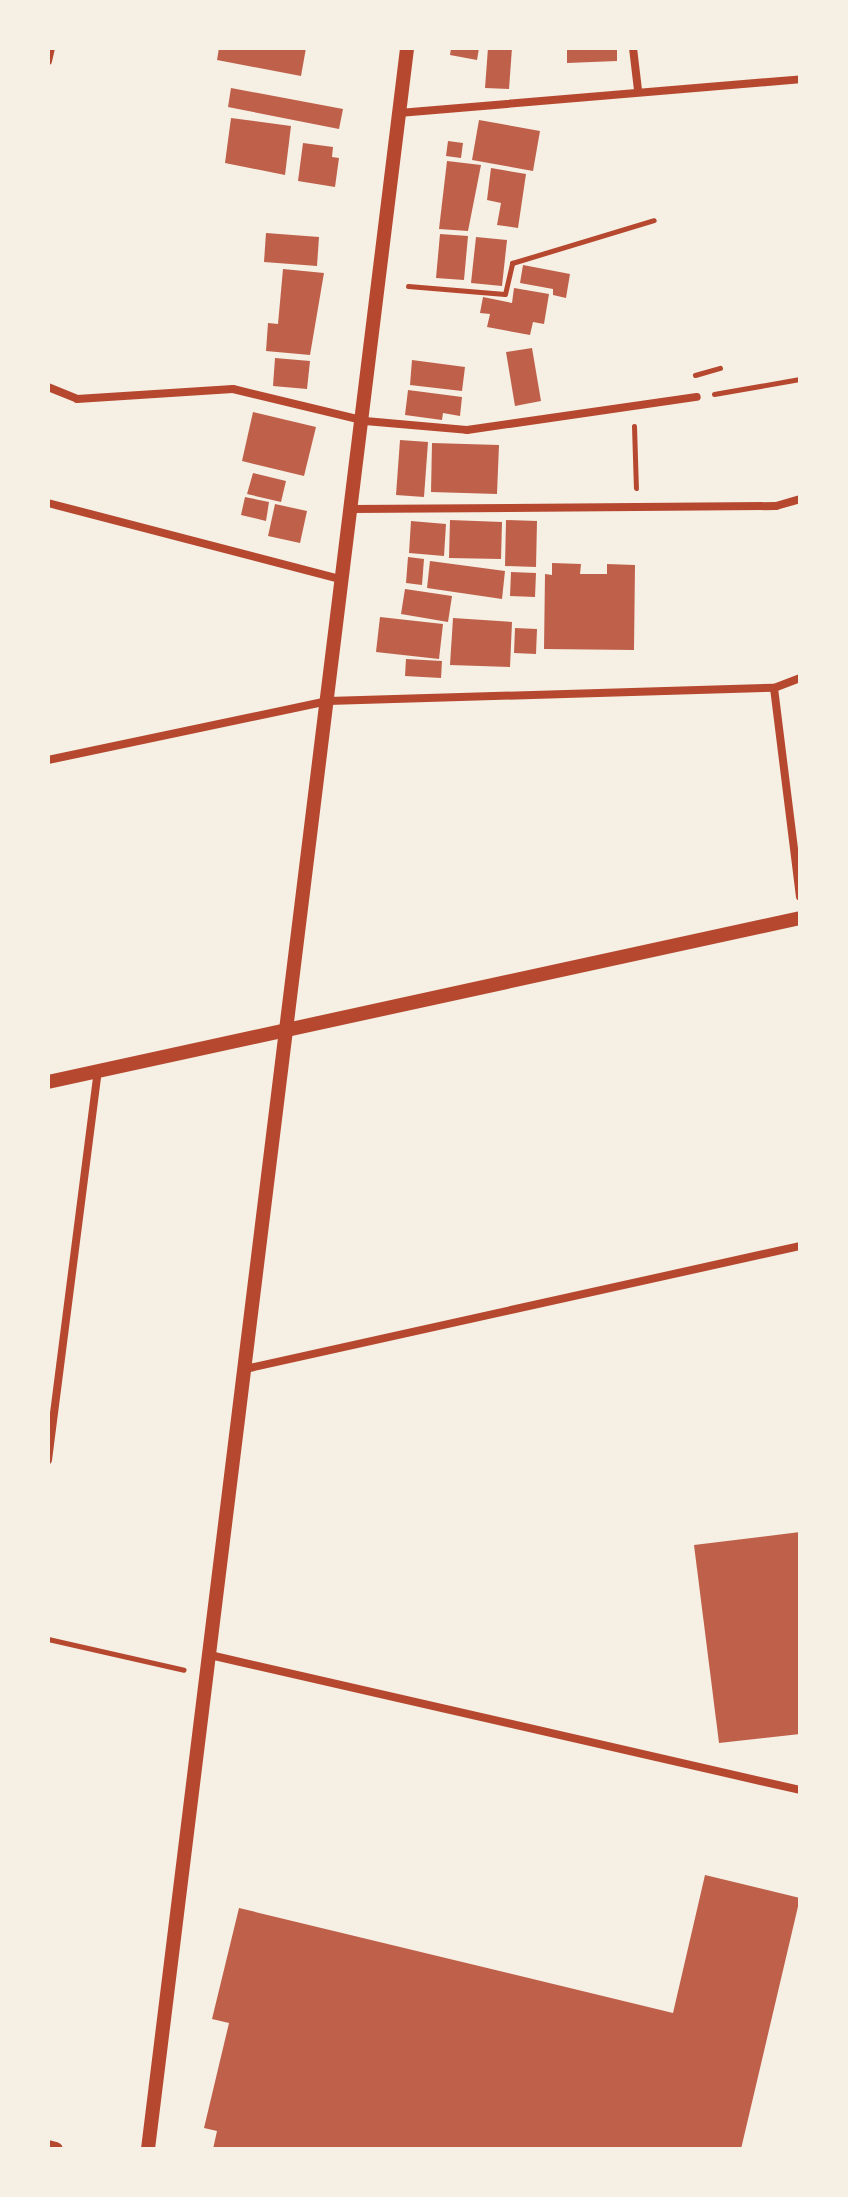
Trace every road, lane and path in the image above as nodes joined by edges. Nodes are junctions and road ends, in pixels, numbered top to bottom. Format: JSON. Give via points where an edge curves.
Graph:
{"nodes":[{"id":1,"x":51,"y":48,"type":"edge"},
{"id":2,"x":407,"y":48,"type":"edge"},
{"id":3,"x":633,"y":48,"type":"edge"},
{"id":4,"x":48,"y":61,"type":"edge"},
{"id":5,"x":800,"y":79,"type":"edge"},
{"id":6,"x":638,"y":90,"type":"junction"},
{"id":7,"x":399,"y":113,"type":"junction"},
{"id":8,"x":654,"y":220,"type":"dead end"},
{"id":9,"x":408,"y":286,"type":"dead end"},
{"id":10,"x":800,"y":379,"type":"edge"},
{"id":11,"x":48,"y":387,"type":"edge"},
{"id":12,"x":697,"y":397,"type":"joint"},
{"id":13,"x":634,"y":403,"type":"junction"},
{"id":14,"x":365,"y":421,"type":"junction"},
{"id":15,"x":800,"y":499,"type":"edge"},
{"id":16,"x":48,"y":503,"type":"edge"},
{"id":17,"x":636,"y":505,"type":"junction"},
{"id":18,"x":352,"y":509,"type":"junction"},
{"id":19,"x":340,"y":579,"type":"junction"},
{"id":20,"x":800,"y":678,"type":"edge"},
{"id":21,"x":774,"y":688,"type":"junction"},
{"id":22,"x":328,"y":701,"type":"junction"},
{"id":23,"x":48,"y":760,"type":"edge"},
{"id":24,"x":800,"y":896,"type":"edge"},
{"id":25,"x":800,"y":918,"type":"edge"},
{"id":26,"x":286,"y":1033,"type":"junction"},
{"id":27,"x":99,"y":1070,"type":"junction"},
{"id":28,"x":48,"y":1082,"type":"edge"},
{"id":29,"x":800,"y":1246,"type":"edge"},
{"id":30,"x":245,"y":1369,"type":"junction"},
{"id":31,"x":48,"y":1460,"type":"edge"},
{"id":32,"x":48,"y":1639,"type":"edge"},
{"id":33,"x":210,"y":1655,"type":"junction"},
{"id":34,"x":207,"y":1675,"type":"junction"},
{"id":35,"x":800,"y":1790,"type":"edge"},
{"id":36,"x":48,"y":2147,"type":"edge"},
{"id":37,"x":56,"y":2149,"type":"edge"},
{"id":38,"x":148,"y":2149,"type":"edge"}],
"edges":[{"from":1,"to":4,"type":"street"},
{"from":2,"to":7,"type":"street"},
{"from":3,"to":6,"type":"street"},
{"from":5,"to":6,"type":"street"},
{"from":6,"to":7,"type":"street"},
{"from":7,"to":14,"type":"street"},
{"from":8,"to":9,"type":"path","via":[[512,263],[505,294]]},
{"from":10,"to":12,"type":"path"},
{"from":11,"to":14,"type":"street","via":[[77,399],[233,389]]},
{"from":12,"to":13,"type":"street"},
{"from":13,"to":14,"type":"street","via":[[467,430]]},
{"from":13,"to":17,"type":"path"},
{"from":14,"to":18,"type":"street"},
{"from":15,"to":17,"type":"street","via":[[776,506]]},
{"from":16,"to":19,"type":"street"},
{"from":17,"to":18,"type":"street"},
{"from":18,"to":19,"type":"street"},
{"from":19,"to":22,"type":"street"},
{"from":20,"to":21,"type":"street"},
{"from":21,"to":22,"type":"street"},
{"from":21,"to":24,"type":"street"},
{"from":22,"to":23,"type":"street"},
{"from":22,"to":26,"type":"street"},
{"from":25,"to":26,"type":"street"},
{"from":26,"to":27,"type":"street"},
{"from":26,"to":30,"type":"street"},
{"from":27,"to":28,"type":"street"},
{"from":27,"to":31,"type":"street"},
{"from":29,"to":30,"type":"street"},
{"from":30,"to":33,"type":"street"},
{"from":32,"to":34,"type":"path"},
{"from":33,"to":34,"type":"street"},
{"from":33,"to":35,"type":"street"},
{"from":34,"to":38,"type":"street"},
{"from":36,"to":37,"type":"street"}]}
